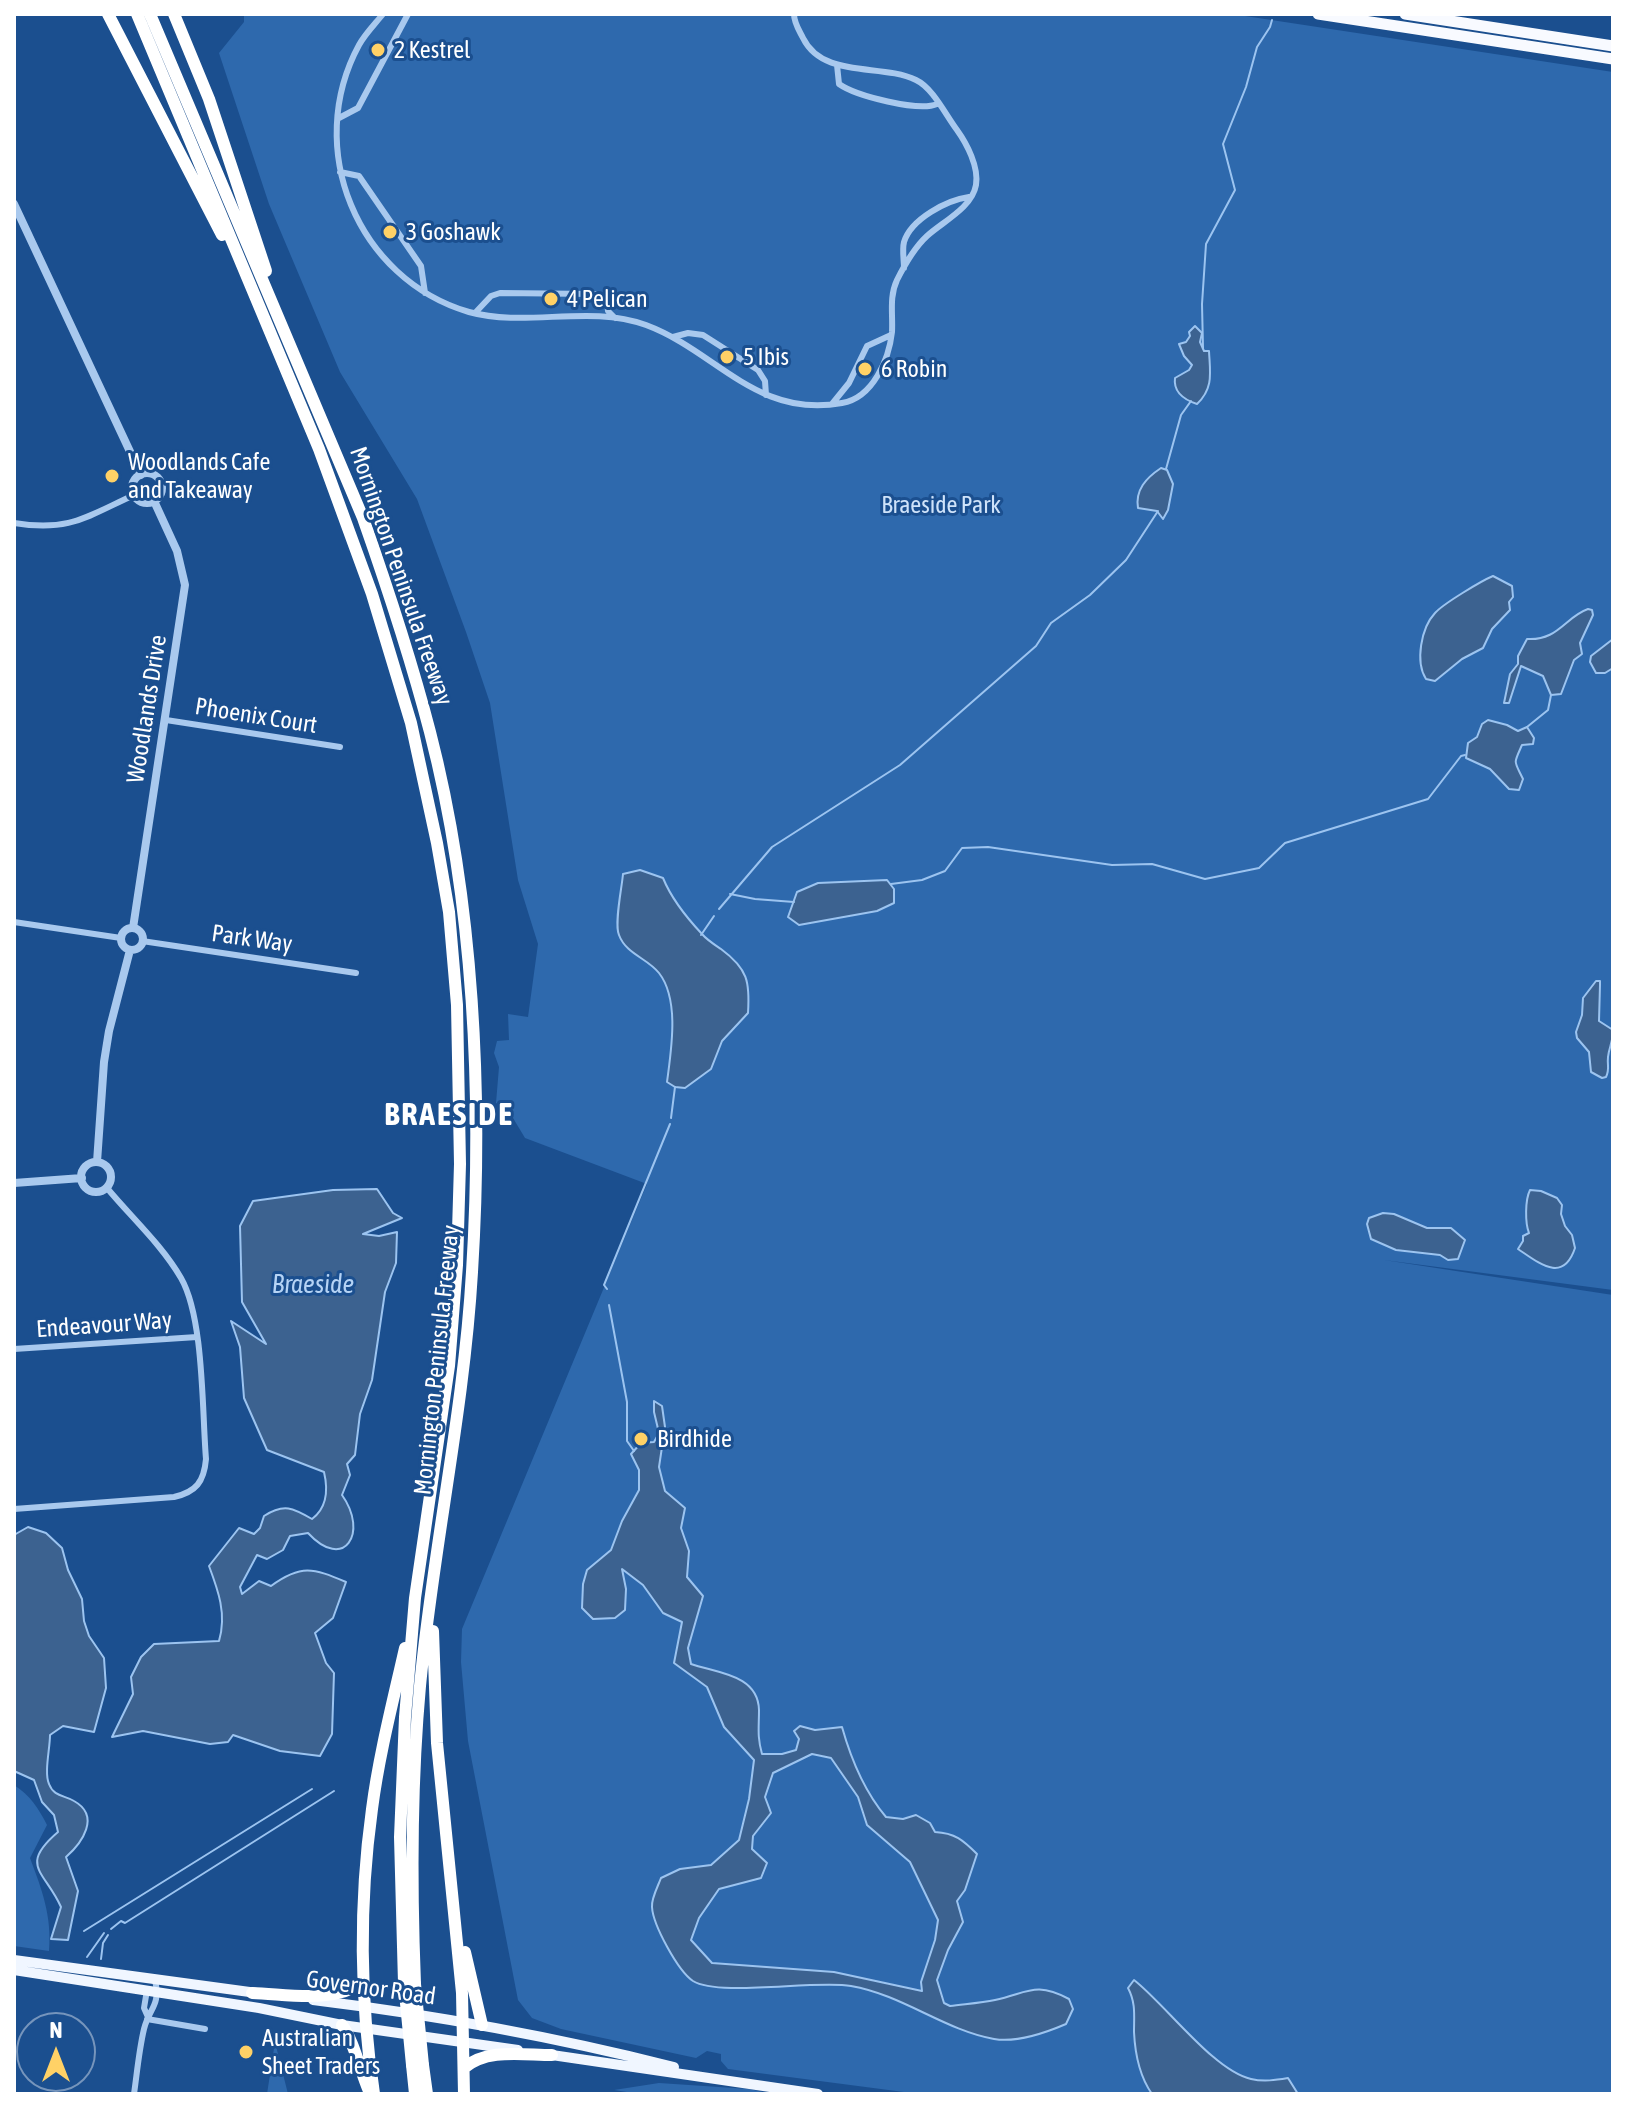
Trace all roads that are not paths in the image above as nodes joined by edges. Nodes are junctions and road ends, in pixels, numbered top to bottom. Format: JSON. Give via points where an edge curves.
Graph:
{"nodes":[{"id":1,"x":108,"y":14,"type":"edge"},
{"id":2,"x":137,"y":14,"type":"edge"},
{"id":3,"x":150,"y":14,"type":"edge"},
{"id":4,"x":174,"y":14,"type":"edge"},
{"id":5,"x":383,"y":14,"type":"edge"},
{"id":6,"x":408,"y":14,"type":"edge"},
{"id":7,"x":794,"y":14,"type":"edge"},
{"id":8,"x":1318,"y":14,"type":"edge"},
{"id":9,"x":1405,"y":14,"type":"edge"},
{"id":10,"x":1613,"y":46,"type":"edge"},
{"id":11,"x":1613,"y":59,"type":"edge"},
{"id":12,"x":837,"y":65,"type":"junction"},
{"id":13,"x":937,"y":104,"type":"junction"},
{"id":14,"x":339,"y":118,"type":"junction"},
{"id":15,"x":340,"y":172,"type":"junction"},
{"id":16,"x":969,"y":197,"type":"junction"},
{"id":17,"x":14,"y":204,"type":"edge"},
{"id":18,"x":904,"y":268,"type":"junction"},
{"id":19,"x":425,"y":293,"type":"junction"},
{"id":20,"x":262,"y":312,"type":"junction"},
{"id":21,"x":475,"y":313,"type":"junction"},
{"id":22,"x":615,"y":318,"type":"junction"},
{"id":23,"x":891,"y":335,"type":"junction"},
{"id":24,"x":673,"y":337,"type":"junction"},
{"id":25,"x":766,"y":395,"type":"junction"},
{"id":26,"x":832,"y":404,"type":"junction"},
{"id":27,"x":141,"y":475,"type":"junction"},
{"id":28,"x":134,"y":495,"type":"junction"},
{"id":29,"x":154,"y":501,"type":"junction"},
{"id":30,"x":363,"y":518,"type":"junction"},
{"id":31,"x":14,"y":523,"type":"edge"},
{"id":32,"x":166,"y":720,"type":"junction"},
{"id":33,"x":340,"y":747,"type":"dead end"},
{"id":34,"x":14,"y":922,"type":"edge"},
{"id":35,"x":133,"y":928,"type":"junction"},
{"id":36,"x":121,"y":938,"type":"junction"},
{"id":37,"x":142,"y":941,"type":"junction"},
{"id":38,"x":130,"y":950,"type":"junction"},
{"id":39,"x":356,"y":973,"type":"dead end"},
{"id":40,"x":97,"y":1162,"type":"junction"},
{"id":41,"x":82,"y":1178,"type":"junction"},
{"id":42,"x":14,"y":1183,"type":"edge"},
{"id":43,"x":107,"y":1188,"type":"junction"},
{"id":44,"x":197,"y":1337,"type":"junction"},
{"id":45,"x":14,"y":1349,"type":"edge"},
{"id":46,"x":14,"y":1509,"type":"edge"},
{"id":47,"x":415,"y":1598,"type":"junction"},
{"id":48,"x":431,"y":1600,"type":"junction"},
{"id":49,"x":457,"y":1926,"type":"junction"},
{"id":50,"x":14,"y":1960,"type":"edge"},
{"id":51,"x":14,"y":1970,"type":"edge"},
{"id":52,"x":155,"y":1980,"type":"junction"},
{"id":53,"x":363,"y":1982,"type":"junction"},
{"id":54,"x":409,"y":1983,"type":"junction"},
{"id":55,"x":152,"y":1991,"type":"junction"},
{"id":56,"x":252,"y":1993,"type":"junction"},
{"id":57,"x":364,"y":2007,"type":"junction"},
{"id":58,"x":148,"y":2018,"type":"junction"},
{"id":59,"x":463,"y":2021,"type":"junction"},
{"id":60,"x":342,"y":2025,"type":"junction"},
{"id":61,"x":482,"y":2025,"type":"junction"},
{"id":62,"x":366,"y":2028,"type":"junction"},
{"id":63,"x":205,"y":2029,"type":"dead end"},
{"id":64,"x":464,"y":2041,"type":"junction"},
{"id":65,"x":552,"y":2055,"type":"junction"},
{"id":66,"x":417,"y":2065,"type":"junction"},
{"id":67,"x":464,"y":2068,"type":"junction"},
{"id":68,"x":719,"y":2079,"type":"junction"},
{"id":69,"x":134,"y":2094,"type":"edge"},
{"id":70,"x":372,"y":2094,"type":"edge"},
{"id":71,"x":415,"y":2094,"type":"edge"},
{"id":72,"x":427,"y":2094,"type":"edge"},
{"id":73,"x":464,"y":2094,"type":"edge"},
{"id":74,"x":818,"y":2094,"type":"edge"}],
"edges":[{"from":1,"to":20,"type":"highway"},
{"from":2,"to":20,"type":"highway","name":"Mornington Peninsula Freeway"},
{"from":3,"to":30,"type":"highway","name":"Mornington Peninsula Freeway"},
{"from":4,"to":30,"type":"highway","via":[[209,99],[276,299]]},
{"from":5,"to":14,"type":"street","via":[[355,54]]},
{"from":6,"to":14,"type":"street","via":[[358,108]]},
{"from":7,"to":12,"type":"street","via":[[808,48]]},
{"from":8,"to":11,"type":"highway"},
{"from":9,"to":10,"type":"highway"},
{"from":12,"to":13,"type":"street","via":[[911,78],[932,91]]},
{"from":12,"to":13,"type":"street","via":[[839,84],[849,91],[912,107]]},
{"from":13,"to":16,"type":"street","via":[[974,164],[976,186]]},
{"from":14,"to":15,"type":"street"},
{"from":15,"to":19,"type":"street","via":[[348,202],[386,264]]},
{"from":15,"to":19,"type":"street","via":[[359,176],[421,266]]},
{"from":16,"to":18,"type":"street","via":[[912,252]]},
{"from":16,"to":18,"type":"street","via":[[943,203],[913,227],[904,241]]},
{"from":17,"to":27,"type":"street"},
{"from":18,"to":23,"type":"street","via":[[890,305]]},
{"from":19,"to":21,"type":"street"},
{"from":20,"to":47,"type":"highway","name":"Mornington Peninsula Freeway","via":[[372,594],[411,723],[449,912],[457,1005],[457,1265],[449,1366]]},
{"from":21,"to":22,"type":"street"},
{"from":21,"to":22,"type":"street","via":[[500,293],[595,294],[607,302]]},
{"from":22,"to":24,"type":"street"},
{"from":23,"to":26,"type":"street","via":[[867,346]]},
{"from":23,"to":26,"type":"street","via":[[887,355],[870,385],[845,403]]},
{"from":24,"to":25,"type":"street"},
{"from":24,"to":25,"type":"street","via":[[703,335],[758,370]]},
{"from":25,"to":26,"type":"street","via":[[798,404]]},
{"from":27,"to":28,"type":"street","via":[[134,482]]},
{"from":27,"to":29,"type":"street","via":[[154,475],[161,482]]},
{"from":28,"to":29,"type":"street","via":[[145,503]]},
{"from":28,"to":31,"type":"street","via":[[74,523]]},
{"from":29,"to":32,"type":"street","name":"Woodlands Drive","via":[[177,551],[185,585]]},
{"from":30,"to":48,"type":"highway","name":"Mornington Peninsula Freeway","via":[[431,735],[467,958],[474,1086],[472,1273]]},
{"from":32,"to":33,"type":"street","name":"Phoenix Court"},
{"from":32,"to":35,"type":"street","name":"Woodlands Drive"},
{"from":34,"to":36,"type":"street"},
{"from":35,"to":36,"type":"street"},
{"from":35,"to":37,"type":"street"},
{"from":36,"to":38,"type":"street"},
{"from":37,"to":38,"type":"street"},
{"from":37,"to":39,"type":"street","name":"Park Way"},
{"from":38,"to":40,"type":"street","via":[[104,1062]]},
{"from":40,"to":41,"type":"street","via":[[85,1167]]},
{"from":40,"to":43,"type":"street","via":[[110,1171]]},
{"from":41,"to":42,"type":"street"},
{"from":41,"to":43,"type":"street","via":[[90,1190]]},
{"from":43,"to":44,"type":"street","via":[[181,1279],[194,1310]]},
{"from":44,"to":45,"type":"street","name":"Endeavour Way"},
{"from":44,"to":46,"type":"street","via":[[206,1459],[198,1486],[174,1497]]},
{"from":47,"to":53,"type":"highway","via":[[372,1808],[363,1897]]},
{"from":47,"to":54,"type":"highway","name":"Mornington Peninsula Freeway","via":[[401,1788],[400,1896]]},
{"from":48,"to":49,"type":"highway","via":[[437,1743]]},
{"from":48,"to":54,"type":"highway","name":"Mornington Peninsula Freeway","via":[[413,1794]]},
{"from":49,"to":59,"type":"highway"},
{"from":49,"to":61,"type":"highway"},
{"from":50,"to":52,"type":"main road","name":"Governor Road"},
{"from":51,"to":55,"type":"main road","name":"Governor Road"},
{"from":52,"to":55,"type":"street"},
{"from":52,"to":56,"type":"main road","name":"Governor Road"},
{"from":53,"to":56,"type":"highway","via":[[329,1995]]},
{"from":53,"to":57,"type":"highway"},
{"from":54,"to":66,"type":"highway","name":"Mornington Peninsula Freeway","bridge":true},
{"from":55,"to":58,"type":"street","via":[[155,2010]]},
{"from":55,"to":60,"type":"main road","name":"Governor Road"},
{"from":56,"to":57,"type":"main road","name":"Governor Road"},
{"from":57,"to":59,"type":"main road","name":"Governor Road"},
{"from":57,"to":62,"type":"highway"},
{"from":58,"to":63,"type":"street"},
{"from":58,"to":69,"type":"street"},
{"from":59,"to":61,"type":"main road","name":"Governor Road"},
{"from":59,"to":64,"type":"highway"},
{"from":60,"to":62,"type":"main road","name":"Governor Road"},
{"from":60,"to":70,"type":"highway"},
{"from":61,"to":68,"type":"main road","name":"Governor Road"},
{"from":62,"to":64,"type":"main road","name":"Governor Road"},
{"from":62,"to":70,"type":"highway"},
{"from":64,"to":65,"type":"main road","name":"Governor Road"},
{"from":64,"to":67,"type":"highway"},
{"from":65,"to":67,"type":"highway","via":[[492,2056]]},
{"from":65,"to":68,"type":"main road","name":"Governor Road"},
{"from":66,"to":71,"type":"highway","name":"Mornington Peninsula Freeway"},
{"from":66,"to":72,"type":"highway","name":"Mornington Peninsula Freeway"},
{"from":67,"to":73,"type":"highway"},
{"from":68,"to":74,"type":"main road","name":"Governor Road"}]}
